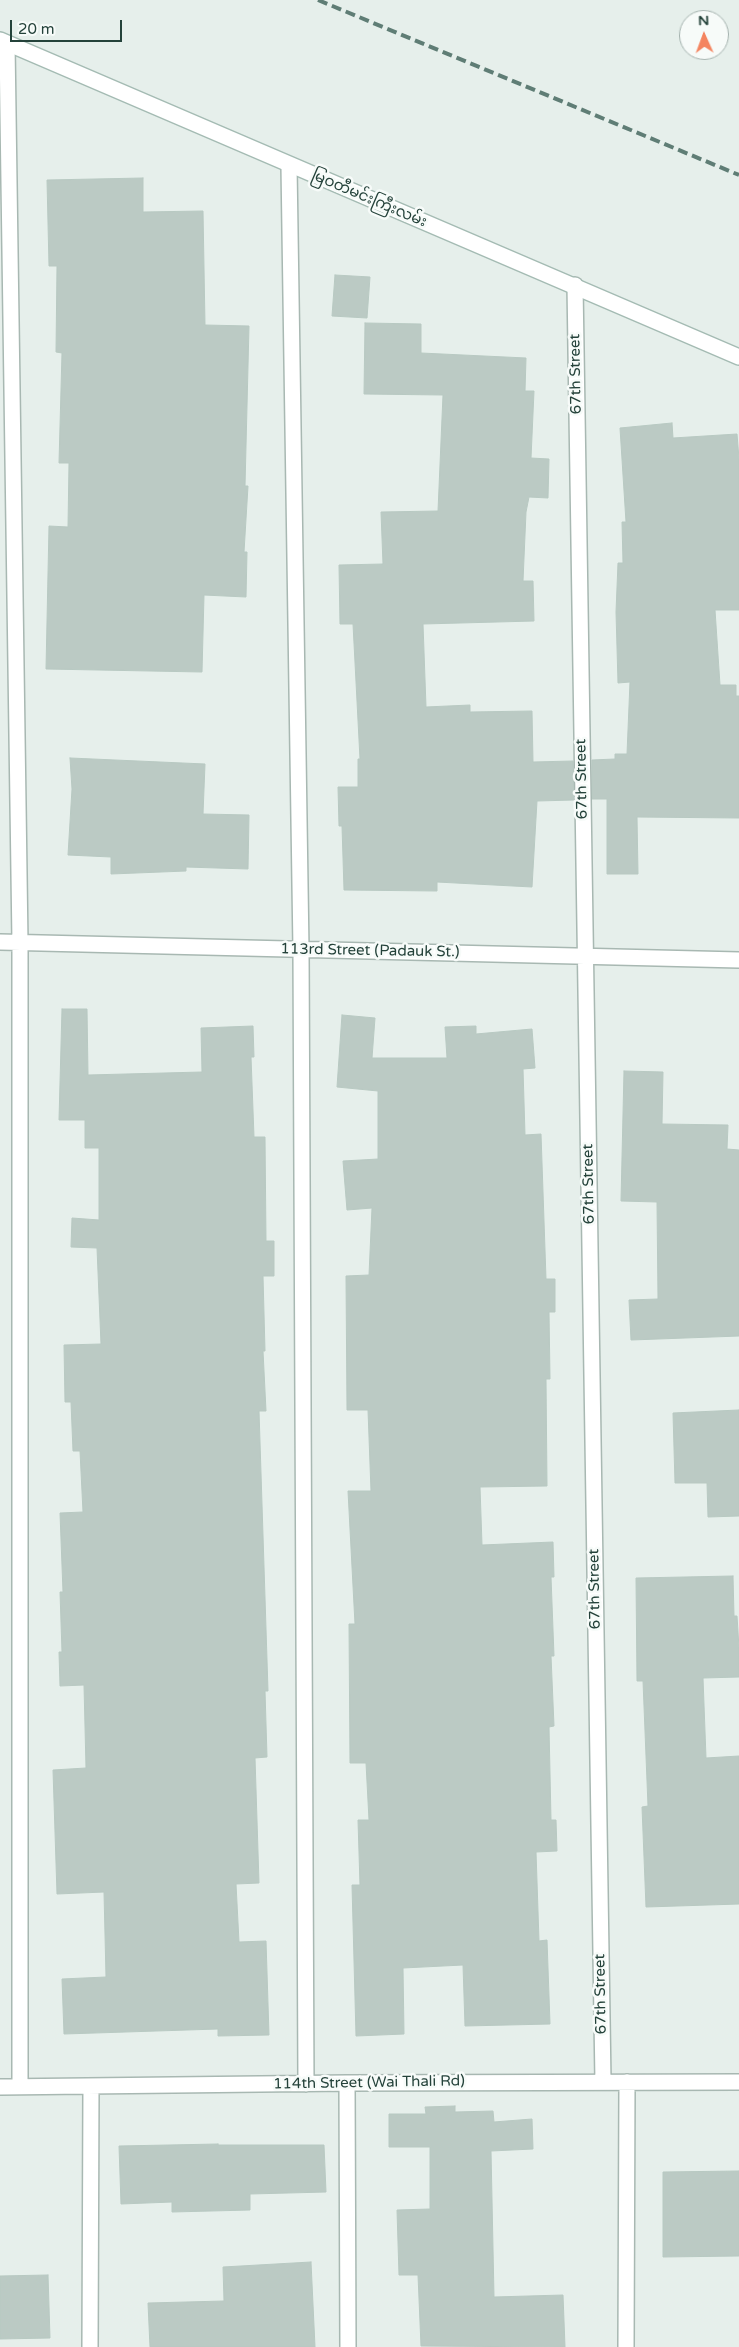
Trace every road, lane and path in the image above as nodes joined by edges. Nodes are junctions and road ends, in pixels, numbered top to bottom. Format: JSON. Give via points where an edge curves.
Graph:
{"nodes":[{"id":1,"x":4,"y":42,"type":"edge"},
{"id":2,"x":289,"y":166,"type":"junction"},
{"id":3,"x":575,"y":285,"type":"junction"},
{"id":4,"x":739,"y":356,"type":"edge"},
{"id":5,"x":0,"y":942,"type":"edge"},
{"id":6,"x":20,"y":942,"type":"junction"},
{"id":7,"x":301,"y":950,"type":"junction"},
{"id":8,"x":585,"y":955,"type":"junction"},
{"id":9,"x":739,"y":960,"type":"edge"},
{"id":10,"x":603,"y":2082,"type":"junction"},
{"id":11,"x":627,"y":2082,"type":"junction"},
{"id":12,"x":739,"y":2082,"type":"edge"},
{"id":13,"x":347,"y":2083,"type":"junction"},
{"id":14,"x":306,"y":2084,"type":"junction"},
{"id":15,"x":0,"y":2086,"type":"edge"},
{"id":16,"x":20,"y":2086,"type":"junction"},
{"id":17,"x":92,"y":2086,"type":"junction"},
{"id":18,"x":90,"y":2347,"type":"edge"},
{"id":19,"x":348,"y":2347,"type":"edge"},
{"id":20,"x":626,"y":2347,"type":"edge"}],
"edges":[{"from":1,"to":2,"type":"street","name":"မြဝတီမင်းကြီးလမ်း"},
{"from":1,"to":6,"type":"street"},
{"from":2,"to":3,"type":"street","name":"မြဝတီမင်းကြီးလမ်း"},
{"from":2,"to":7,"type":"street"},
{"from":3,"to":4,"type":"street","name":"မြဝတီမင်းကြီးလမ်း"},
{"from":3,"to":8,"type":"street","name":"67th Street"},
{"from":5,"to":6,"type":"street","name":"113rd Street (Padauk St.)"},
{"from":6,"to":7,"type":"street","name":"113rd Street (Padauk St.)"},
{"from":6,"to":16,"type":"street"},
{"from":7,"to":8,"type":"street","name":"113rd Street (Padauk St.)"},
{"from":7,"to":14,"type":"street"},
{"from":8,"to":9,"type":"street","name":"113rd Street (Padauk St.)"},
{"from":8,"to":10,"type":"street","name":"67th Street"},
{"from":10,"to":11,"type":"street","name":"114th Street (Wai Thali Rd)"},
{"from":10,"to":13,"type":"street","name":"114th Street (Wai Thali Rd)"},
{"from":11,"to":12,"type":"street","name":"114th Street (Wai Thali Rd)"},
{"from":11,"to":20,"type":"street"},
{"from":13,"to":14,"type":"street","name":"114th Street (Wai Thali Rd)"},
{"from":13,"to":19,"type":"street"},
{"from":14,"to":17,"type":"street","name":"114th Street (Wai Thali Rd)"},
{"from":15,"to":16,"type":"street","name":"114th Street (Wai Thali Rd)"},
{"from":16,"to":17,"type":"street","name":"114th Street (Wai Thali Rd)"},
{"from":17,"to":18,"type":"street"}]}
